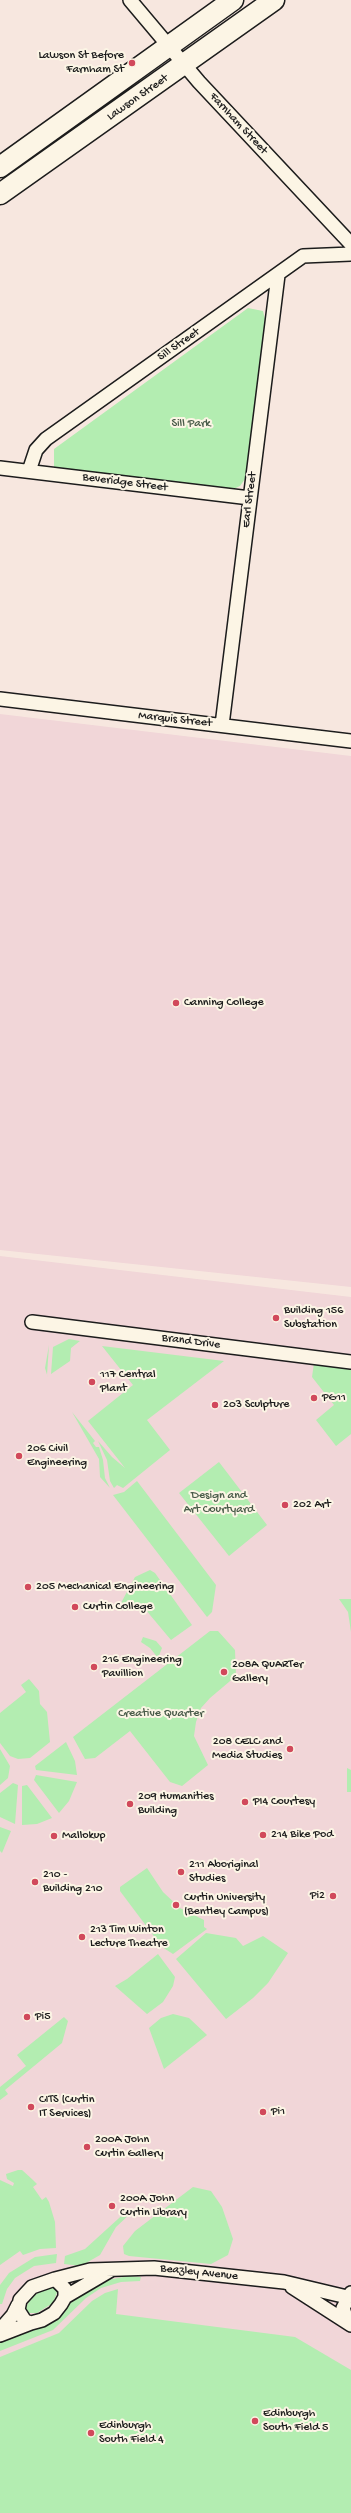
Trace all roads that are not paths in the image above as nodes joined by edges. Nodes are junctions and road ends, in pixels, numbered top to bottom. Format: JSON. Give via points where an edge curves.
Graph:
{"nodes":[{"id":1,"x":130,"y":0,"type":"edge"},
{"id":2,"x":233,"y":0,"type":"edge"},
{"id":3,"x":274,"y":0,"type":"edge"},
{"id":4,"x":169,"y":46,"type":"junction"},
{"id":5,"x":185,"y":65,"type":"junction"},
{"id":6,"x":0,"y":167,"type":"edge"},
{"id":7,"x":0,"y":194,"type":"edge"},
{"id":8,"x":351,"y":244,"type":"edge"},
{"id":9,"x":351,"y":254,"type":"edge"},
{"id":10,"x":278,"y":275,"type":"junction"},
{"id":11,"x":0,"y":468,"type":"edge"},
{"id":12,"x":30,"y":471,"type":"junction"},
{"id":13,"x":250,"y":498,"type":"junction"},
{"id":14,"x":0,"y":699,"type":"edge"},
{"id":15,"x":222,"y":725,"type":"junction"},
{"id":16,"x":351,"y":741,"type":"edge"},
{"id":17,"x":32,"y":1322,"type":"dead end"},
{"id":18,"x":351,"y":1362,"type":"edge"},
{"id":19,"x":115,"y":2268,"type":"junction"},
{"id":20,"x":55,"y":2279,"type":"junction"},
{"id":21,"x":284,"y":2282,"type":"junction"},
{"id":22,"x":349,"y":2295,"type":"edge"},
{"id":23,"x":65,"y":2297,"type":"junction"},
{"id":24,"x":18,"y":2305,"type":"junction"},
{"id":25,"x":31,"y":2323,"type":"junction"},
{"id":26,"x":351,"y":2325,"type":"edge"},
{"id":27,"x":0,"y":2330,"type":"edge"},
{"id":28,"x":0,"y":2334,"type":"edge"}],
"edges":[{"from":1,"to":4,"type":"street","name":"Farnham Street"},
{"from":2,"to":4,"type":"main road","name":"Lawson Street"},
{"from":3,"to":5,"type":"main road","name":"Lawson Street"},
{"from":4,"to":5,"type":"street","name":"Farnham Street"},
{"from":4,"to":6,"type":"main road","name":"Lawson Street"},
{"from":5,"to":7,"type":"main road","name":"Lawson Street"},
{"from":5,"to":8,"type":"street","name":"Farnham Street"},
{"from":9,"to":10,"type":"street","name":"Sill Street","via":[[303,256]]},
{"from":10,"to":12,"type":"street","name":"Sill Street","via":[[46,439],[36,450]]},
{"from":10,"to":13,"type":"street","name":"Earl Street"},
{"from":11,"to":12,"type":"street","name":"Beveridge Street"},
{"from":12,"to":13,"type":"street","name":"Beveridge Street"},
{"from":13,"to":15,"type":"street","name":"Earl Street"},
{"from":14,"to":15,"type":"street","name":"Marquis Street"},
{"from":15,"to":16,"type":"street","name":"Marquis Street"},
{"from":17,"to":18,"type":"street","name":"Brand Drive"},
{"from":19,"to":20,"type":"street","name":"Beazley Avenue","via":[[90,2270]]},
{"from":19,"to":21,"type":"street","name":"Beazley Avenue","via":[[187,2271]]},
{"from":19,"to":23,"type":"street"},
{"from":20,"to":23,"type":"street","via":[[65,2289]]},
{"from":20,"to":24,"type":"street","name":"Beazley Avenue","via":[[32,2286]]},
{"from":21,"to":22,"type":"street","name":"Beazley Avenue"},
{"from":21,"to":26,"type":"street","name":"Beazley Avenue"},
{"from":22,"to":26,"type":"street","via":[[344,2314]]},
{"from":23,"to":25,"type":"street","via":[[54,2313]]},
{"from":24,"to":25,"type":"street","via":[[21,2316]]},
{"from":24,"to":27,"type":"street","name":"Beazley Avenue"},
{"from":25,"to":28,"type":"street"}]}
